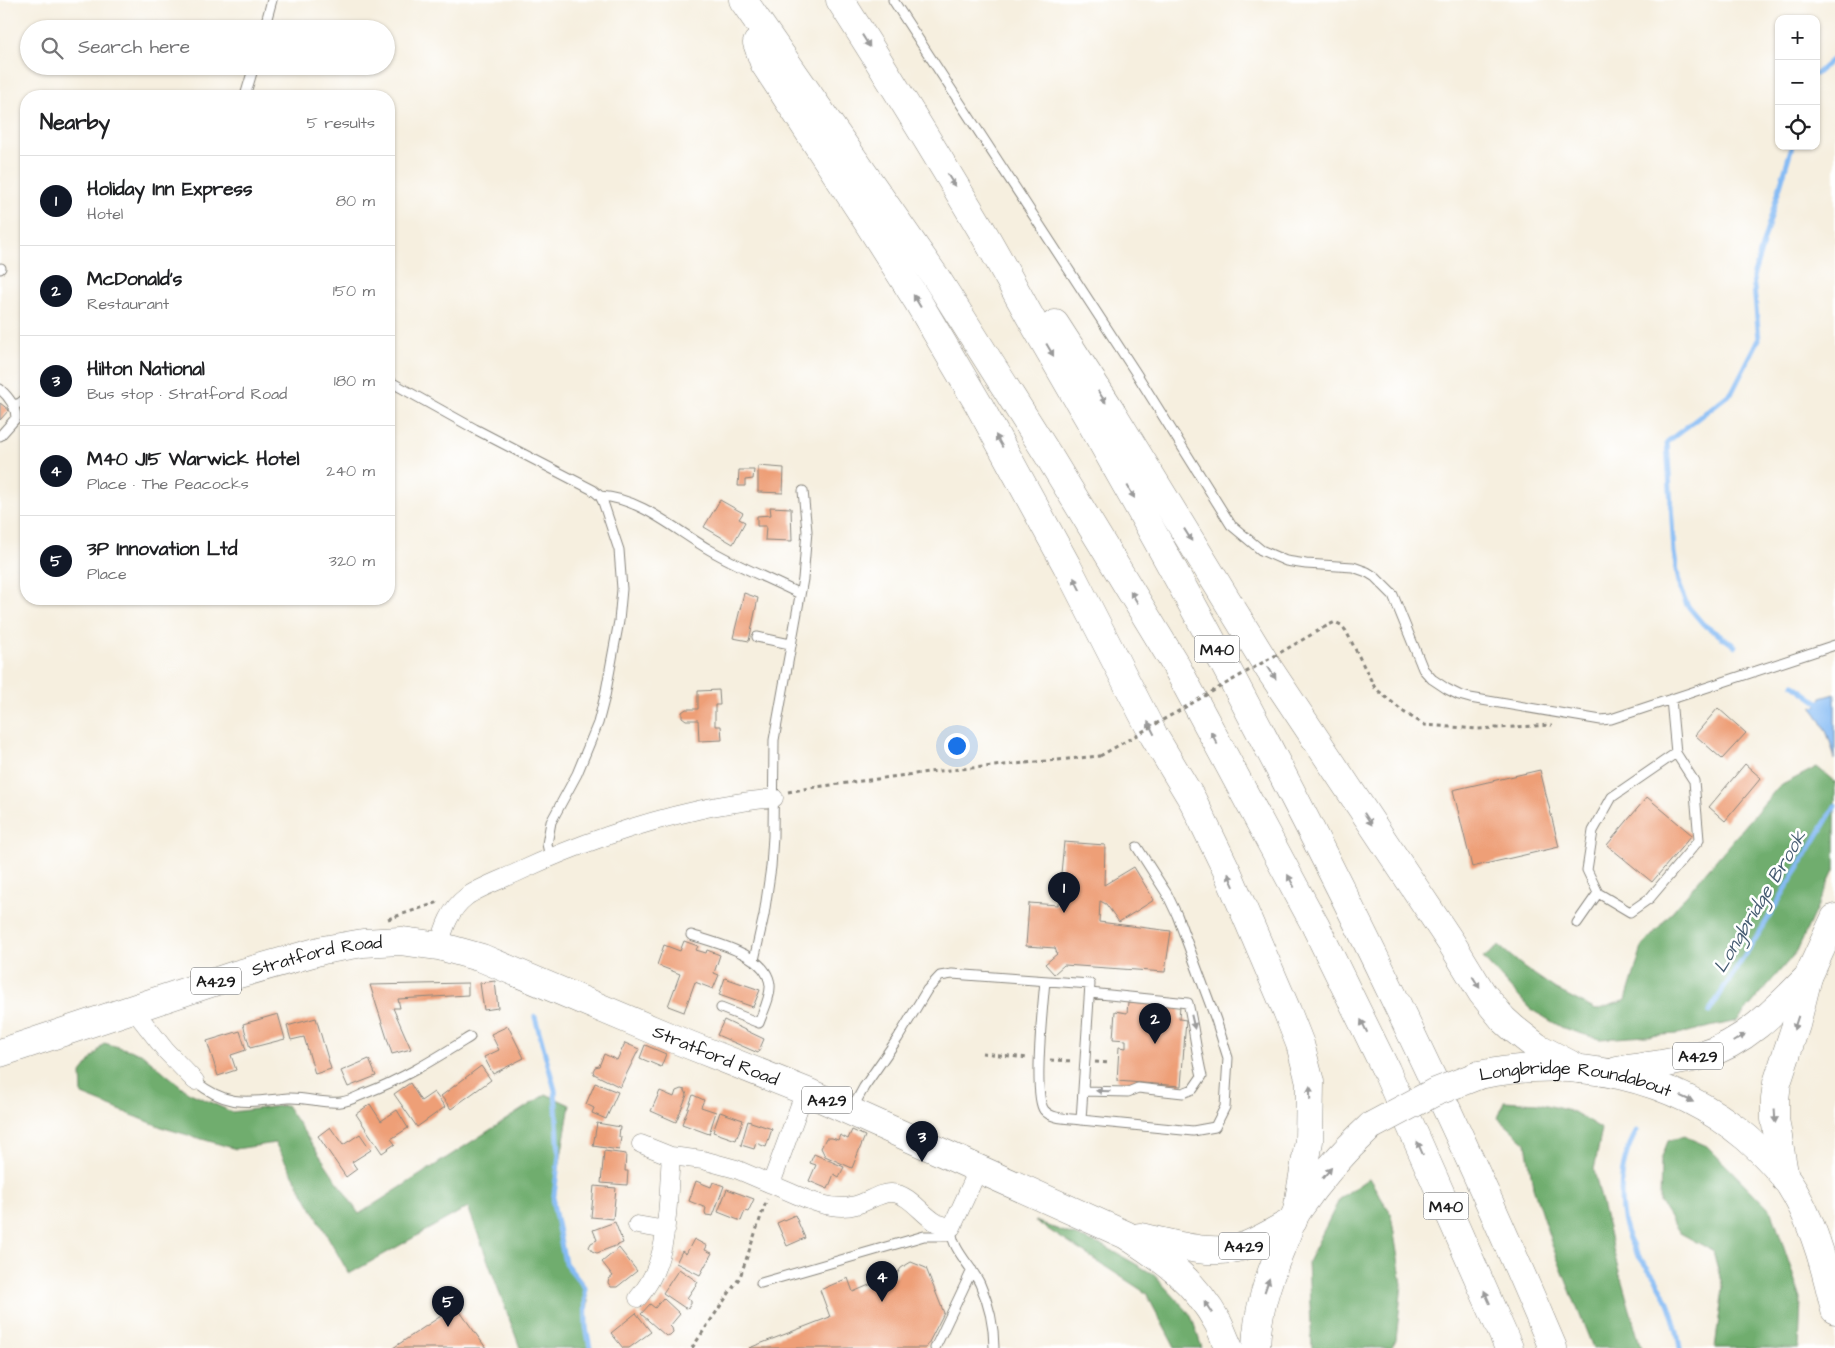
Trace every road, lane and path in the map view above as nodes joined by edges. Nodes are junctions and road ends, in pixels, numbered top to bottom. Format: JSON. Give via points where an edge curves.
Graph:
{"nodes":[{"id":1,"x":272,"y":0,"type":"edge"},
{"id":2,"x":743,"y":0,"type":"edge"},
{"id":3,"x":840,"y":0,"type":"edge"},
{"id":4,"x":893,"y":0,"type":"edge"},
{"id":5,"x":266,"y":20,"type":"edge"},
{"id":6,"x":251,"y":75,"type":"edge"},
{"id":7,"x":247,"y":90,"type":"edge"},
{"id":8,"x":981,"y":230,"type":"junction"},
{"id":9,"x":395,"y":384,"type":"edge"},
{"id":10,"x":0,"y":389,"type":"edge"},
{"id":11,"x":20,"y":403,"type":"edge"},
{"id":12,"x":14,"y":405,"type":"junction"},
{"id":13,"x":0,"y":436,"type":"edge"},
{"id":14,"x":803,"y":491,"type":"dead end"},
{"id":15,"x":600,"y":496,"type":"junction"},
{"id":16,"x":800,"y":594,"type":"junction"},
{"id":17,"x":757,"y":637,"type":"dead end"},
{"id":18,"x":790,"y":644,"type":"junction"},
{"id":19,"x":1835,"y":645,"type":"edge"},
{"id":20,"x":1671,"y":699,"type":"junction"},
{"id":21,"x":1554,"y":725,"type":"dead end"},
{"id":22,"x":1676,"y":754,"type":"junction"},
{"id":23,"x":774,"y":798,"type":"junction"},
{"id":24,"x":1137,"y":847,"type":"dead end"},
{"id":25,"x":550,"y":857,"type":"junction"},
{"id":26,"x":1598,"y":893,"type":"junction"},
{"id":27,"x":1835,"y":918,"type":"edge"},
{"id":28,"x":1576,"y":923,"type":"dead end"},
{"id":29,"x":691,"y":935,"type":"dead end"},
{"id":30,"x":439,"y":946,"type":"junction"},
{"id":31,"x":754,"y":960,"type":"junction"},
{"id":32,"x":1808,"y":977,"type":"junction"},
{"id":33,"x":1045,"y":981,"type":"junction"},
{"id":34,"x":1090,"y":993,"type":"junction"},
{"id":35,"x":721,"y":1008,"type":"dead end"},
{"id":36,"x":132,"y":1009,"type":"junction"},
{"id":37,"x":470,"y":1037,"type":"dead end"},
{"id":38,"x":0,"y":1054,"type":"edge"},
{"id":39,"x":1579,"y":1068,"type":"junction"},
{"id":40,"x":1608,"y":1072,"type":"junction"},
{"id":41,"x":195,"y":1081,"type":"joint"},
{"id":42,"x":805,"y":1091,"type":"junction"},
{"id":43,"x":1083,"y":1091,"type":"junction"},
{"id":44,"x":851,"y":1111,"type":"junction"},
{"id":45,"x":1080,"y":1120,"type":"junction"},
{"id":46,"x":641,"y":1144,"type":"dead end"},
{"id":47,"x":671,"y":1156,"type":"junction"},
{"id":48,"x":979,"y":1168,"type":"junction"},
{"id":49,"x":771,"y":1184,"type":"junction"},
{"id":50,"x":1791,"y":1187,"type":"junction"},
{"id":51,"x":1295,"y":1216,"type":"junction"},
{"id":52,"x":637,"y":1225,"type":"dead end"},
{"id":53,"x":666,"y":1230,"type":"junction"},
{"id":54,"x":952,"y":1232,"type":"junction"},
{"id":55,"x":1126,"y":1234,"type":"junction"},
{"id":56,"x":1835,"y":1238,"type":"edge"},
{"id":57,"x":972,"y":1270,"type":"junction"},
{"id":58,"x":761,"y":1283,"type":"dead end"},
{"id":59,"x":638,"y":1298,"type":"dead end"},
{"id":60,"x":1835,"y":1310,"type":"edge"},
{"id":61,"x":692,"y":1348,"type":"edge"},
{"id":62,"x":935,"y":1348,"type":"edge"},
{"id":63,"x":994,"y":1348,"type":"edge"},
{"id":64,"x":1229,"y":1348,"type":"edge"},
{"id":65,"x":1256,"y":1348,"type":"edge"},
{"id":66,"x":1509,"y":1348,"type":"edge"},
{"id":67,"x":1553,"y":1348,"type":"edge"}],
"edges":[{"from":1,"to":5,"type":"lane"},
{"from":51,"to":2,"type":"highway","number":"M40","one_way":true,"via":[[1309,1141],[1310,1082],[1300,1044],[1234,888],[1193,801],[1154,736],[1068,566],[979,405],[860,210],[764,63]]},
{"from":66,"to":2,"type":"highway","number":"M40","one_way":true,"via":[[1386,1070],[1323,942],[1175,664],[937,279]]},
{"from":3,"to":8,"type":"highway","number":"M40","one_way":true},
{"from":4,"to":20,"type":"lane","via":[[1231,524],[1242,535],[1261,550],[1286,561],[1353,567],[1375,577],[1393,595],[1423,669],[1432,679],[1459,695],[1602,720]]},
{"from":6,"to":7,"type":"lane"},
{"from":8,"to":39,"type":"highway","number":"M40","one_way":true,"via":[[1050,317],[1269,669],[1482,993],[1503,1019],[1537,1047]]},
{"from":8,"to":67,"type":"highway","number":"M40","one_way":true,"via":[[1210,635],[1357,920],[1479,1176]]},
{"from":9,"to":15,"type":"lane"},
{"from":10,"to":12,"type":"lane"},
{"from":11,"to":12,"type":"lane"},
{"from":12,"to":13,"type":"lane","via":[[16,418]]},
{"from":14,"to":16,"type":"lane","via":[[807,531]]},
{"from":15,"to":16,"type":"lane","via":[[633,504],[710,550]]},
{"from":15,"to":25,"type":"lane","via":[[619,550],[622,589],[619,621],[598,723],[577,774],[551,822],[547,844]]},
{"from":16,"to":18,"type":"lane"},
{"from":17,"to":18,"type":"lane"},
{"from":18,"to":23,"type":"lane","via":[[774,740]]},
{"from":19,"to":20,"type":"lane"},
{"from":20,"to":22,"type":"lane"},
{"from":21,"to":23,"type":"path","bridge":true,"via":[[1478,729],[1425,725],[1375,688],[1353,643],[1341,625],[1335,622],[1100,756],[929,772],[794,790]]},
{"from":22,"to":26,"type":"lane","via":[[1612,798],[1594,831],[1587,870]]},
{"from":22,"to":26,"type":"lane","via":[[1694,781],[1698,840],[1650,898],[1630,912]]},
{"from":23,"to":25,"type":"street","via":[[700,809],[646,823]]},
{"from":23,"to":31,"type":"lane","via":[[768,892]]},
{"from":24,"to":45,"type":"lane","via":[[1177,915],[1216,1020],[1228,1058],[1225,1107],[1214,1128],[1193,1131]]},
{"from":25,"to":30,"type":"street","via":[[467,896],[449,918]]},
{"from":26,"to":28,"type":"lane"},
{"from":27,"to":32,"type":"highway","number":"A429"},
{"from":29,"to":31,"type":"lane"},
{"from":30,"to":36,"type":"highway","name":"Stratford Road","number":"A429","via":[[401,941],[323,950]]},
{"from":30,"to":42,"type":"highway","name":"Stratford Road","number":"A429","via":[[482,958]]},
{"from":31,"to":35,"type":"lane","via":[[767,975],[770,987],[759,1023]]},
{"from":40,"to":32,"type":"highway","number":"A429","one_way":true,"via":[[1703,1055],[1738,1039],[1776,1009]]},
{"from":32,"to":50,"type":"highway","number":"A429","one_way":true,"via":[[1775,1099],[1775,1119]]},
{"from":33,"to":34,"type":"lane","via":[[1090,984]]},
{"from":33,"to":44,"type":"lane","via":[[952,974],[940,976],[927,990]]},
{"from":33,"to":45,"type":"lane","via":[[1039,1059],[1041,1102],[1051,1116]]},
{"from":34,"to":43,"type":"lane"},
{"from":34,"to":43,"type":"lane","one_way":true,"via":[[1188,1003],[1202,1076],[1193,1089],[1182,1093],[1138,1088],[1128,1092]]},
{"from":36,"to":38,"type":"highway","name":"Stratford Road","number":"A429"},
{"from":36,"to":41,"type":"street"},
{"from":37,"to":41,"type":"lane","via":[[386,1086],[344,1101],[294,1098],[234,1101],[214,1095]]},
{"from":39,"to":40,"type":"highway","name":"Longbridge Roundabout"},
{"from":51,"to":39,"type":"highway","name":"Longbridge Roundabout","one_way":true,"bridge":true,"via":[[1325,1174],[1371,1126],[1426,1096],[1479,1075],[1505,1070]]},
{"from":40,"to":50,"type":"highway","name":"Longbridge Roundabout","one_way":true,"via":[[1649,1082],[1716,1115],[1752,1142]]},
{"from":42,"to":44,"type":"highway","name":"Stratford Road","number":"A429"},
{"from":42,"to":49,"type":"street"},
{"from":43,"to":45,"type":"lane"},
{"from":44,"to":48,"type":"highway","name":"Stratford Road","number":"A429"},
{"from":46,"to":47,"type":"street"},
{"from":47,"to":49,"type":"street","via":[[736,1169]]},
{"from":47,"to":53,"type":"street"},
{"from":48,"to":54,"type":"street"},
{"from":48,"to":55,"type":"highway","name":"Stratford Road","number":"A429"},
{"from":49,"to":54,"type":"street","via":[[836,1207],[855,1206],[882,1194],[901,1195]]},
{"from":49,"to":61,"type":"path","via":[[740,1277]]},
{"from":50,"to":56,"type":"highway"},
{"from":50,"to":60,"type":"highway","name":"Longbridge Roundabout","via":[[1813,1232]]},
{"from":51,"to":55,"type":"highway","name":"Stratford Road","number":"A429","via":[[1234,1249],[1190,1248]]},
{"from":65,"to":51,"type":"highway","name":"Longbridge Roundabout","one_way":true,"via":[[1261,1306]]},
{"from":52,"to":53,"type":"street"},
{"from":53,"to":59,"type":"street","via":[[656,1268],[647,1288]]},
{"from":54,"to":57,"type":"lane","via":[[955,1245]]},
{"from":54,"to":58,"type":"lane","via":[[924,1236]]},
{"from":64,"to":55,"type":"highway","name":"Stratford Road","number":"A429","one_way":true,"via":[[1196,1289],[1160,1257]]},
{"from":57,"to":62,"type":"lane"},
{"from":57,"to":63,"type":"lane","via":[[984,1291],[994,1329]]}]}
